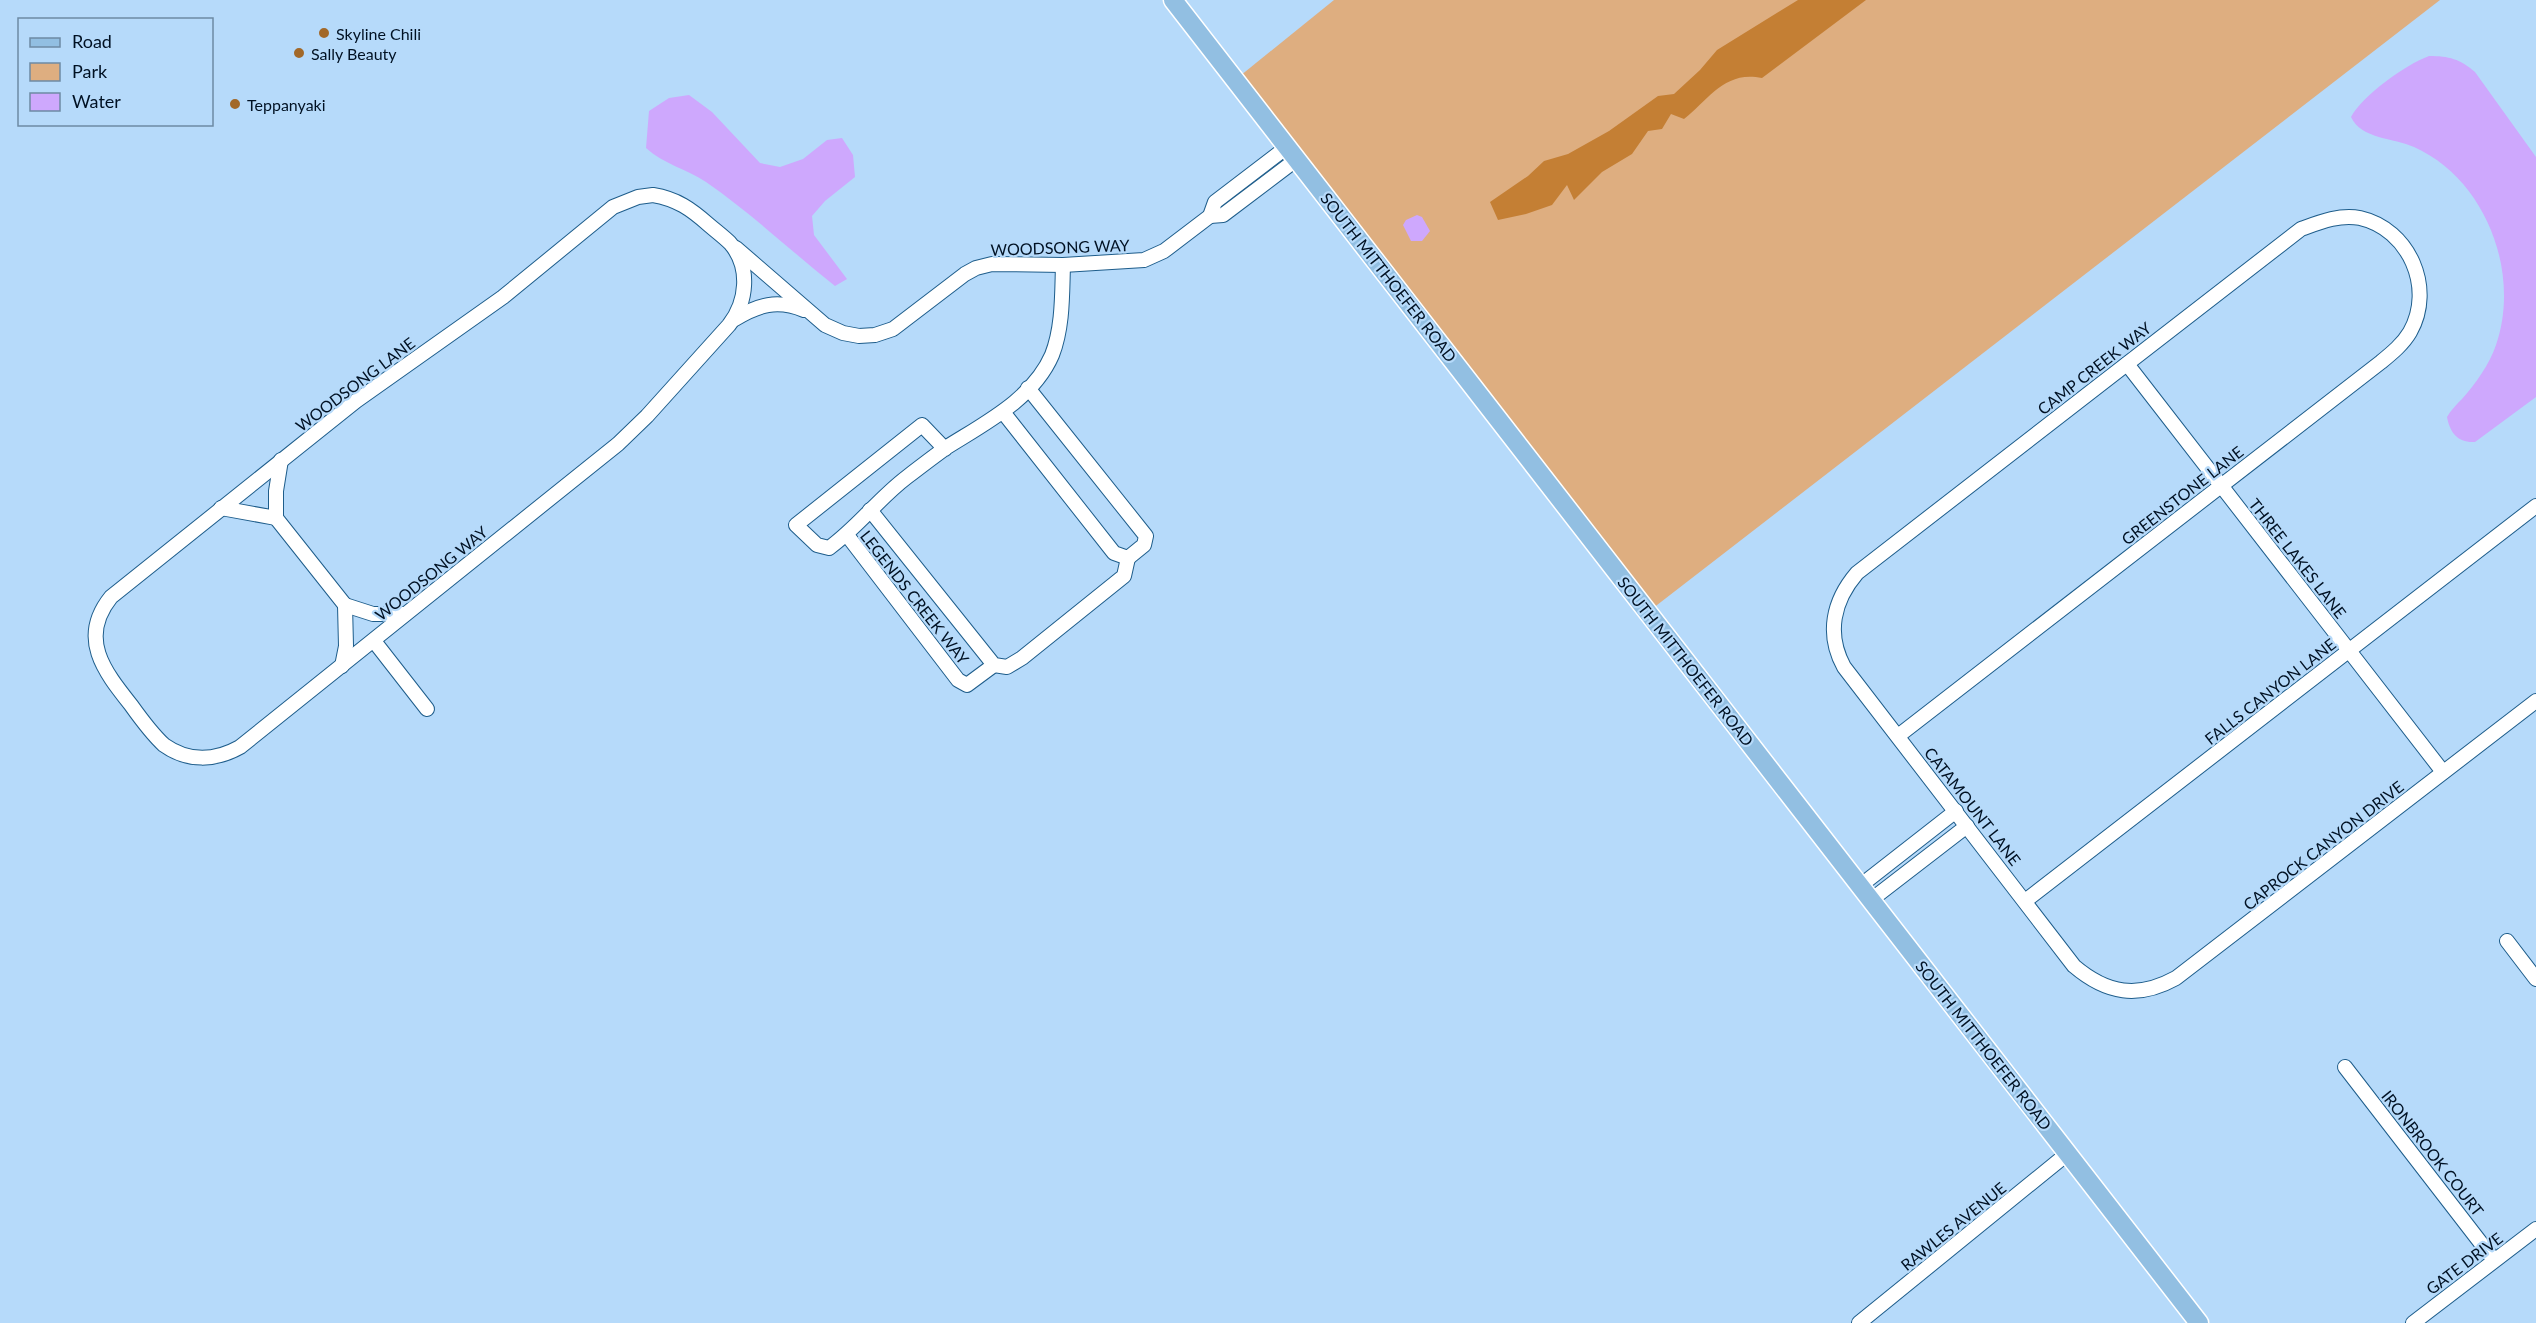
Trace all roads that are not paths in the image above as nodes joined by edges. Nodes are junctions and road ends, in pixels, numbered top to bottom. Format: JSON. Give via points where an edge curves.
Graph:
{"nodes":[{"id":1,"x":1173,"y":0,"type":"edge"},
{"id":2,"x":1292,"y":153,"type":"junction"},
{"id":3,"x":730,"y":243,"type":"junction"},
{"id":4,"x":2404,"y":247,"type":"joint"},
{"id":5,"x":1063,"y":265,"type":"junction"},
{"id":6,"x":813,"y":314,"type":"junction"},
{"id":7,"x":731,"y":322,"type":"junction"},
{"id":8,"x":2127,"y":364,"type":"junction"},
{"id":9,"x":1028,"y":387,"type":"junction"},
{"id":10,"x":1003,"y":412,"type":"junction"},
{"id":11,"x":945,"y":449,"type":"junction"},
{"id":12,"x":282,"y":460,"type":"junction"},
{"id":13,"x":2221,"y":486,"type":"junction"},
{"id":14,"x":2536,"y":506,"type":"edge"},
{"id":15,"x":221,"y":508,"type":"junction"},
{"id":16,"x":870,"y":510,"type":"junction"},
{"id":17,"x":276,"y":518,"type":"junction"},
{"id":18,"x":846,"y":535,"type":"junction"},
{"id":19,"x":1128,"y":558,"type":"junction"},
{"id":20,"x":345,"y":605,"type":"junction"},
{"id":21,"x":405,"y":614,"type":"junction"},
{"id":22,"x":1834,"y":617,"type":"joint"},
{"id":23,"x":374,"y":641,"type":"junction"},
{"id":24,"x":2349,"y":651,"type":"junction"},
{"id":25,"x":994,"y":665,"type":"junction"},
{"id":26,"x":342,"y":666,"type":"junction"},
{"id":27,"x":2536,"y":701,"type":"edge"},
{"id":28,"x":132,"y":706,"type":"joint"},
{"id":29,"x":427,"y":709,"type":"dead end"},
{"id":30,"x":1898,"y":736,"type":"junction"},
{"id":31,"x":2443,"y":772,"type":"junction"},
{"id":32,"x":1956,"y":811,"type":"junction"},
{"id":33,"x":1967,"y":826,"type":"junction"},
{"id":34,"x":1865,"y":893,"type":"junction"},
{"id":35,"x":2025,"y":901,"type":"junction"},
{"id":36,"x":2507,"y":941,"type":"dead end"},
{"id":37,"x":2536,"y":979,"type":"edge"},
{"id":38,"x":2120,"y":990,"type":"joint"},
{"id":39,"x":2345,"y":1067,"type":"dead end"},
{"id":40,"x":2067,"y":1154,"type":"junction"},
{"id":41,"x":2536,"y":1229,"type":"edge"},
{"id":42,"x":2494,"y":1260,"type":"junction"},
{"id":43,"x":1859,"y":1323,"type":"edge"},
{"id":44,"x":2199,"y":1323,"type":"edge"},
{"id":45,"x":2413,"y":1323,"type":"edge"}],
"edges":[{"from":1,"to":2,"type":"main road","name":"SOUTH MITTHOEFER ROAD"},
{"from":2,"to":5,"type":"street","name":"WOODSONG WAY","via":[[1215,202],[1210,216],[1164,251],[1144,260]]},
{"from":2,"to":34,"type":"main road","name":"SOUTH MITTHOEFER ROAD"},
{"from":3,"to":6,"type":"street","name":"WOODSONG LANE"},
{"from":3,"to":7,"type":"street","name":"WOODSONG LANE","via":[[744,280],[742,300]]},
{"from":3,"to":12,"type":"street","name":"WOODSONG LANE","via":[[673,199],[646,195],[625,201],[503,297],[365,395]]},
{"from":4,"to":8,"type":"street","name":"CAMP CREEK WAY","via":[[2385,229],[2359,218],[2332,218],[2301,229]]},
{"from":4,"to":13,"type":"street","name":"GREENSTONE LANE","via":[[2416,267],[2421,295],[2415,320],[2404,340]]},
{"from":5,"to":6,"type":"street","name":"WOODSONG WAY","via":[[992,264],[976,268],[899,326],[874,335],[843,333]]},
{"from":5,"to":9,"type":"street","via":[[1059,329],[1052,354]]},
{"from":6,"to":7,"type":"street","name":"WOODSONG WAY","via":[[784,304],[767,304],[750,309]]},
{"from":7,"to":21,"type":"street","name":"WOODSONG WAY","via":[[631,433]]},
{"from":8,"to":13,"type":"street","name":"THREE LAKES LANE"},
{"from":8,"to":22,"type":"street","name":"CAMP CREEK WAY","via":[[1857,573],[1842,592]]},
{"from":9,"to":10,"type":"street"},
{"from":9,"to":19,"type":"street","via":[[1146,536],[1144,546]]},
{"from":10,"to":11,"type":"street"},
{"from":10,"to":19,"type":"street","via":[[1114,553]]},
{"from":11,"to":16,"type":"street"},
{"from":11,"to":18,"type":"street","via":[[922,425],[796,525],[817,545],[829,548]]},
{"from":12,"to":15,"type":"street","name":"WOODSONG LANE"},
{"from":12,"to":17,"type":"street"},
{"from":13,"to":24,"type":"street","name":"THREE LAKES LANE"},
{"from":13,"to":30,"type":"street","name":"GREENSTONE LANE"},
{"from":14,"to":24,"type":"street","name":"FALLS CANYON LANE"},
{"from":15,"to":17,"type":"street"},
{"from":15,"to":28,"type":"street","name":"WOODSONG LANE","via":[[119,590],[101,612],[96,634],[99,662]]},
{"from":16,"to":18,"type":"street"},
{"from":16,"to":25,"type":"street"},
{"from":17,"to":20,"type":"street"},
{"from":18,"to":25,"type":"street","name":"LEGENDS CREEK WAY","via":[[958,680],[968,685]]},
{"from":19,"to":25,"type":"street","via":[[1124,576],[1032,650],[1007,667]]},
{"from":20,"to":21,"type":"street","via":[[372,614]]},
{"from":20,"to":26,"type":"street","via":[[346,646]]},
{"from":21,"to":23,"type":"street","name":"WOODSONG WAY"},
{"from":22,"to":30,"type":"street","name":"CATAMOUNT LANE","via":[[1835,645],[1844,667]]},
{"from":23,"to":26,"type":"street","name":"WOODSONG WAY"},
{"from":23,"to":29,"type":"street"},
{"from":24,"to":31,"type":"street","name":"THREE LAKES LANE"},
{"from":24,"to":35,"type":"street","name":"FALLS CANYON LANE"},
{"from":26,"to":28,"type":"street","name":"WOODSONG WAY","via":[[240,747],[209,759],[175,753],[156,737]]},
{"from":27,"to":31,"type":"street","name":"CAPROCK CANYON DRIVE"},
{"from":30,"to":32,"type":"street","name":"CATAMOUNT LANE"},
{"from":31,"to":38,"type":"street","name":"CAPROCK CANYON DRIVE","via":[[2176,978],[2158,988]]},
{"from":32,"to":33,"type":"street","name":"CATAMOUNT LANE"},
{"from":32,"to":34,"type":"street"},
{"from":33,"to":34,"type":"street"},
{"from":33,"to":35,"type":"street","name":"CATAMOUNT LANE"},
{"from":34,"to":40,"type":"main road","name":"SOUTH MITTHOEFER ROAD"},
{"from":35,"to":38,"type":"street","name":"CATAMOUNT LANE","via":[[2074,966],[2101,985]]},
{"from":36,"to":37,"type":"street"},
{"from":39,"to":42,"type":"street","name":"IRONBROOK COURT"},
{"from":40,"to":43,"type":"street","name":"RAWLES AVENUE"},
{"from":40,"to":44,"type":"main road","name":"SOUTH MITTHOEFER ROAD"},
{"from":41,"to":42,"type":"street","name":"GATE DRIVE"},
{"from":42,"to":45,"type":"street","name":"GATE DRIVE"}]}
